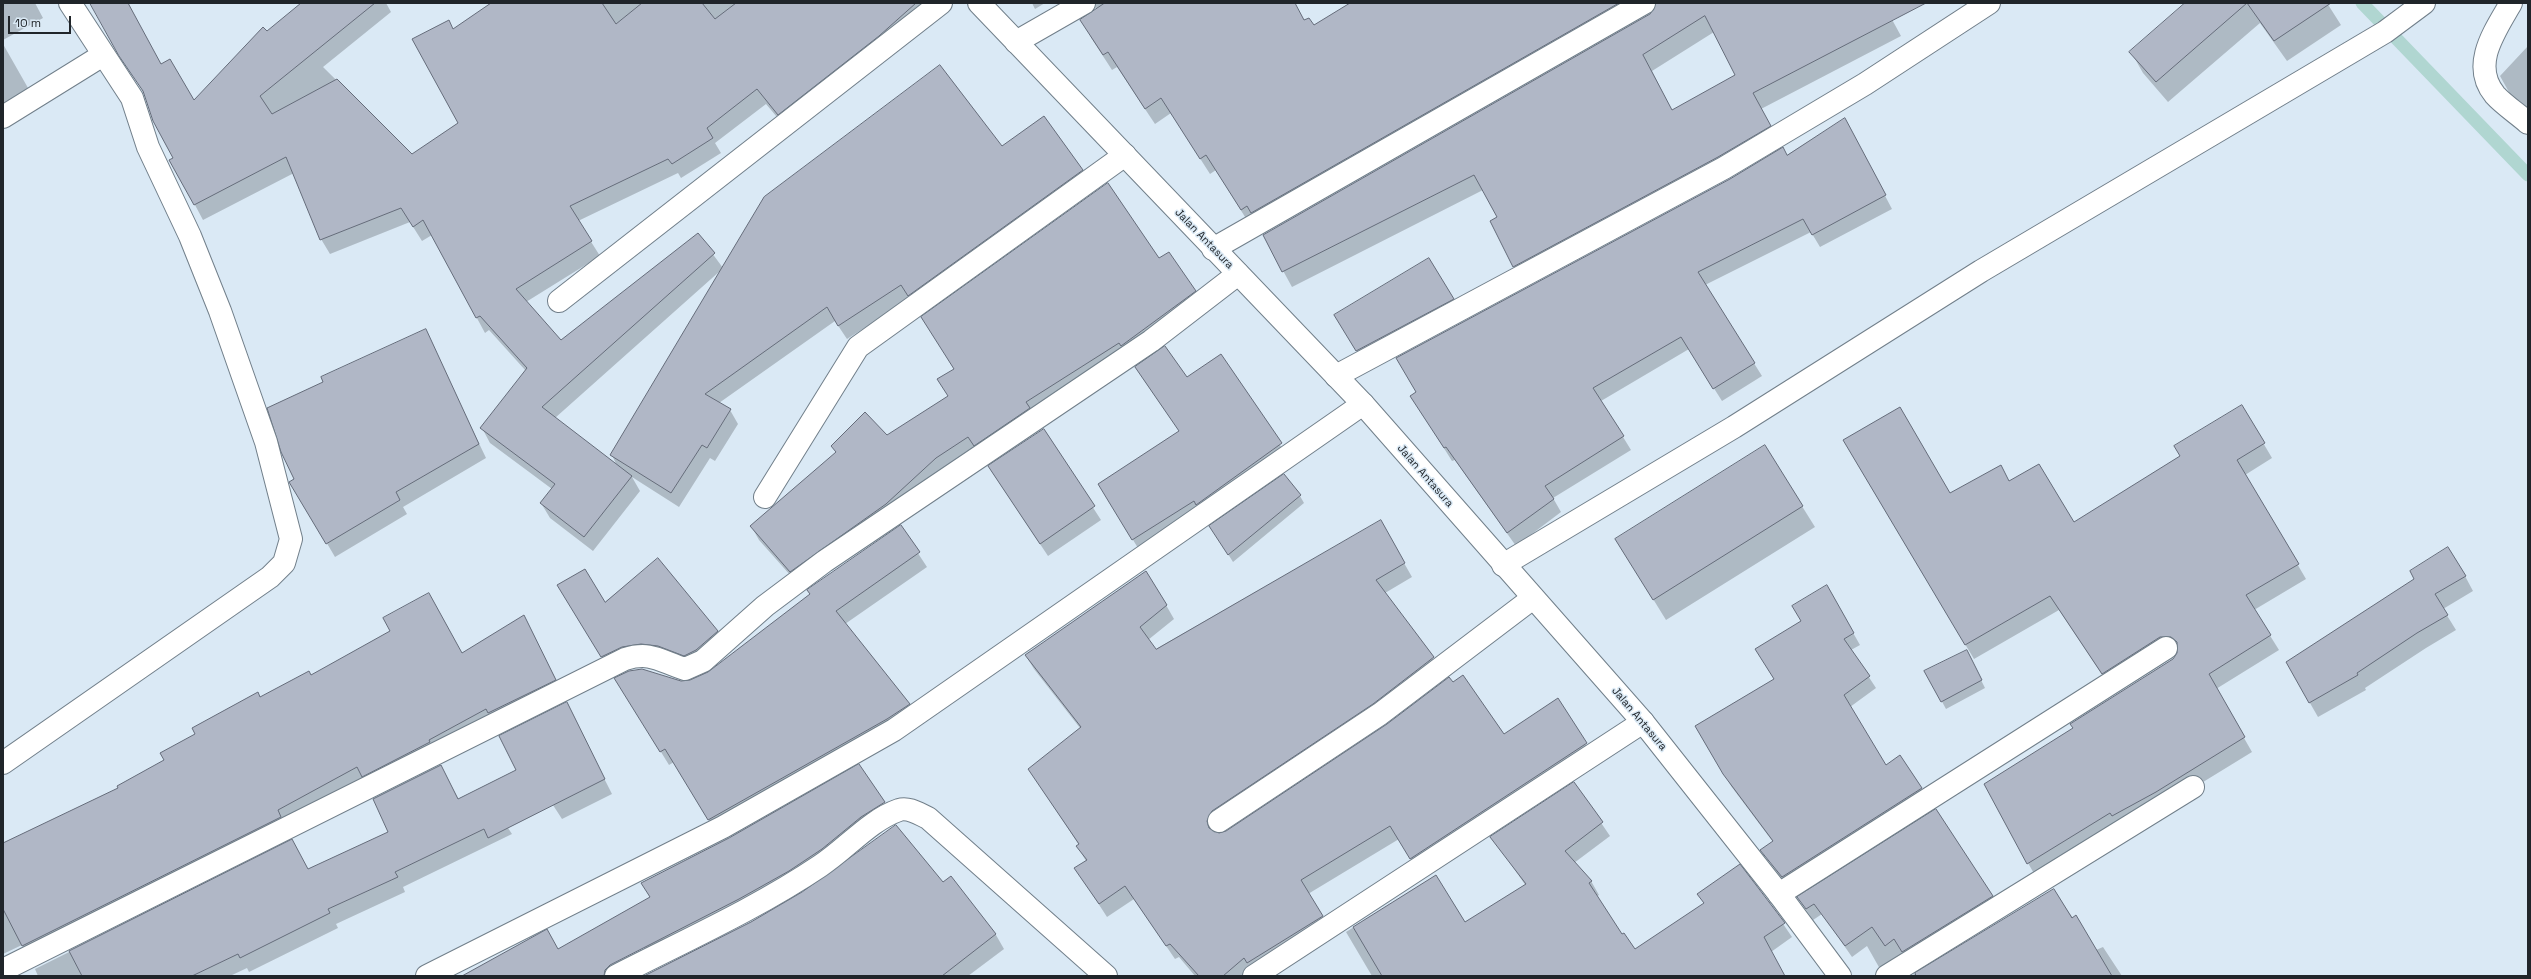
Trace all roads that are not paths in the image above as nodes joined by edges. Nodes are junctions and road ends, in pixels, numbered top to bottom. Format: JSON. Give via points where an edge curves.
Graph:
{"nodes":[{"id":1,"x":70,"y":3,"type":"edge"},
{"id":2,"x":942,"y":3,"type":"edge"},
{"id":3,"x":979,"y":3,"type":"edge"},
{"id":4,"x":1084,"y":3,"type":"edge"},
{"id":5,"x":1644,"y":3,"type":"edge"},
{"id":6,"x":1989,"y":3,"type":"edge"},
{"id":7,"x":2424,"y":3,"type":"edge"},
{"id":8,"x":2511,"y":3,"type":"edge"},
{"id":9,"x":1016,"y":42,"type":"junction"},
{"id":10,"x":102,"y":54,"type":"junction"},
{"id":11,"x":3,"y":117,"type":"edge"},
{"id":12,"x":2528,"y":123,"type":"edge"},
{"id":13,"x":1125,"y":155,"type":"junction"},
{"id":14,"x":1213,"y":250,"type":"junction"},
{"id":15,"x":1238,"y":274,"type":"junction"},
{"id":16,"x":559,"y":301,"type":"dead end"},
{"id":17,"x":1336,"y":376,"type":"junction"},
{"id":18,"x":1363,"y":404,"type":"junction"},
{"id":19,"x":765,"y":497,"type":"dead end"},
{"id":20,"x":1503,"y":565,"type":"junction"},
{"id":21,"x":1533,"y":598,"type":"junction"},
{"id":22,"x":2166,"y":648,"type":"dead end"},
{"id":23,"x":1643,"y":722,"type":"junction"},
{"id":24,"x":3,"y":763,"type":"edge"},
{"id":25,"x":2193,"y":787,"type":"dead end"},
{"id":26,"x":1219,"y":821,"type":"dead end"},
{"id":27,"x":1779,"y":894,"type":"junction"},
{"id":28,"x":3,"y":970,"type":"edge"},
{"id":29,"x":427,"y":976,"type":"edge"},
{"id":30,"x":616,"y":976,"type":"edge"},
{"id":31,"x":1106,"y":976,"type":"edge"},
{"id":32,"x":1254,"y":976,"type":"edge"},
{"id":33,"x":1840,"y":976,"type":"edge"},
{"id":34,"x":1887,"y":976,"type":"edge"}],
"edges":[{"from":1,"to":10,"type":"street"},
{"from":2,"to":16,"type":"street"},
{"from":3,"to":9,"type":"street","name":"Jalan Antasura"},
{"from":4,"to":9,"type":"street"},
{"from":5,"to":14,"type":"street"},
{"from":6,"to":17,"type":"street","via":[[1865,84],[1724,168]]},
{"from":7,"to":20,"type":"street","via":[[2379,36],[1980,271],[1734,427]]},
{"from":8,"to":12,"type":"street","via":[[2485,52],[2484,66],[2487,82],[2496,95]]},
{"from":9,"to":13,"type":"street","name":"Jalan Antasura"},
{"from":10,"to":11,"type":"street"},
{"from":10,"to":24,"type":"street","via":[[132,98],[148,147],[190,236],[220,311],[266,442],[291,539],[284,563],[270,577]]},
{"from":13,"to":14,"type":"street","name":"Jalan Antasura"},
{"from":13,"to":19,"type":"street","via":[[858,347]]},
{"from":14,"to":15,"type":"street","name":"Jalan Antasura"},
{"from":15,"to":17,"type":"street","name":"Jalan Antasura"},
{"from":15,"to":28,"type":"street","via":[[1151,341],[825,561],[765,606],[703,661],[685,670],[640,654],[624,659]]},
{"from":17,"to":18,"type":"street","name":"Jalan Antasura"},
{"from":18,"to":20,"type":"street","name":"Jalan Antasura"},
{"from":18,"to":29,"type":"street","via":[[894,730],[723,827]]},
{"from":20,"to":21,"type":"street","name":"Jalan Antasura"},
{"from":21,"to":23,"type":"street","name":"Jalan Antasura"},
{"from":21,"to":26,"type":"street","via":[[1380,714]]},
{"from":22,"to":27,"type":"street"},
{"from":23,"to":27,"type":"street","name":"Jalan Antasura"},
{"from":23,"to":32,"type":"street"},
{"from":25,"to":34,"type":"street"},
{"from":27,"to":33,"type":"street","name":"Jalan Antasura"},
{"from":30,"to":31,"type":"street","via":[[755,905],[820,866],[885,817],[901,809],[912,810],[928,818]]}]}
